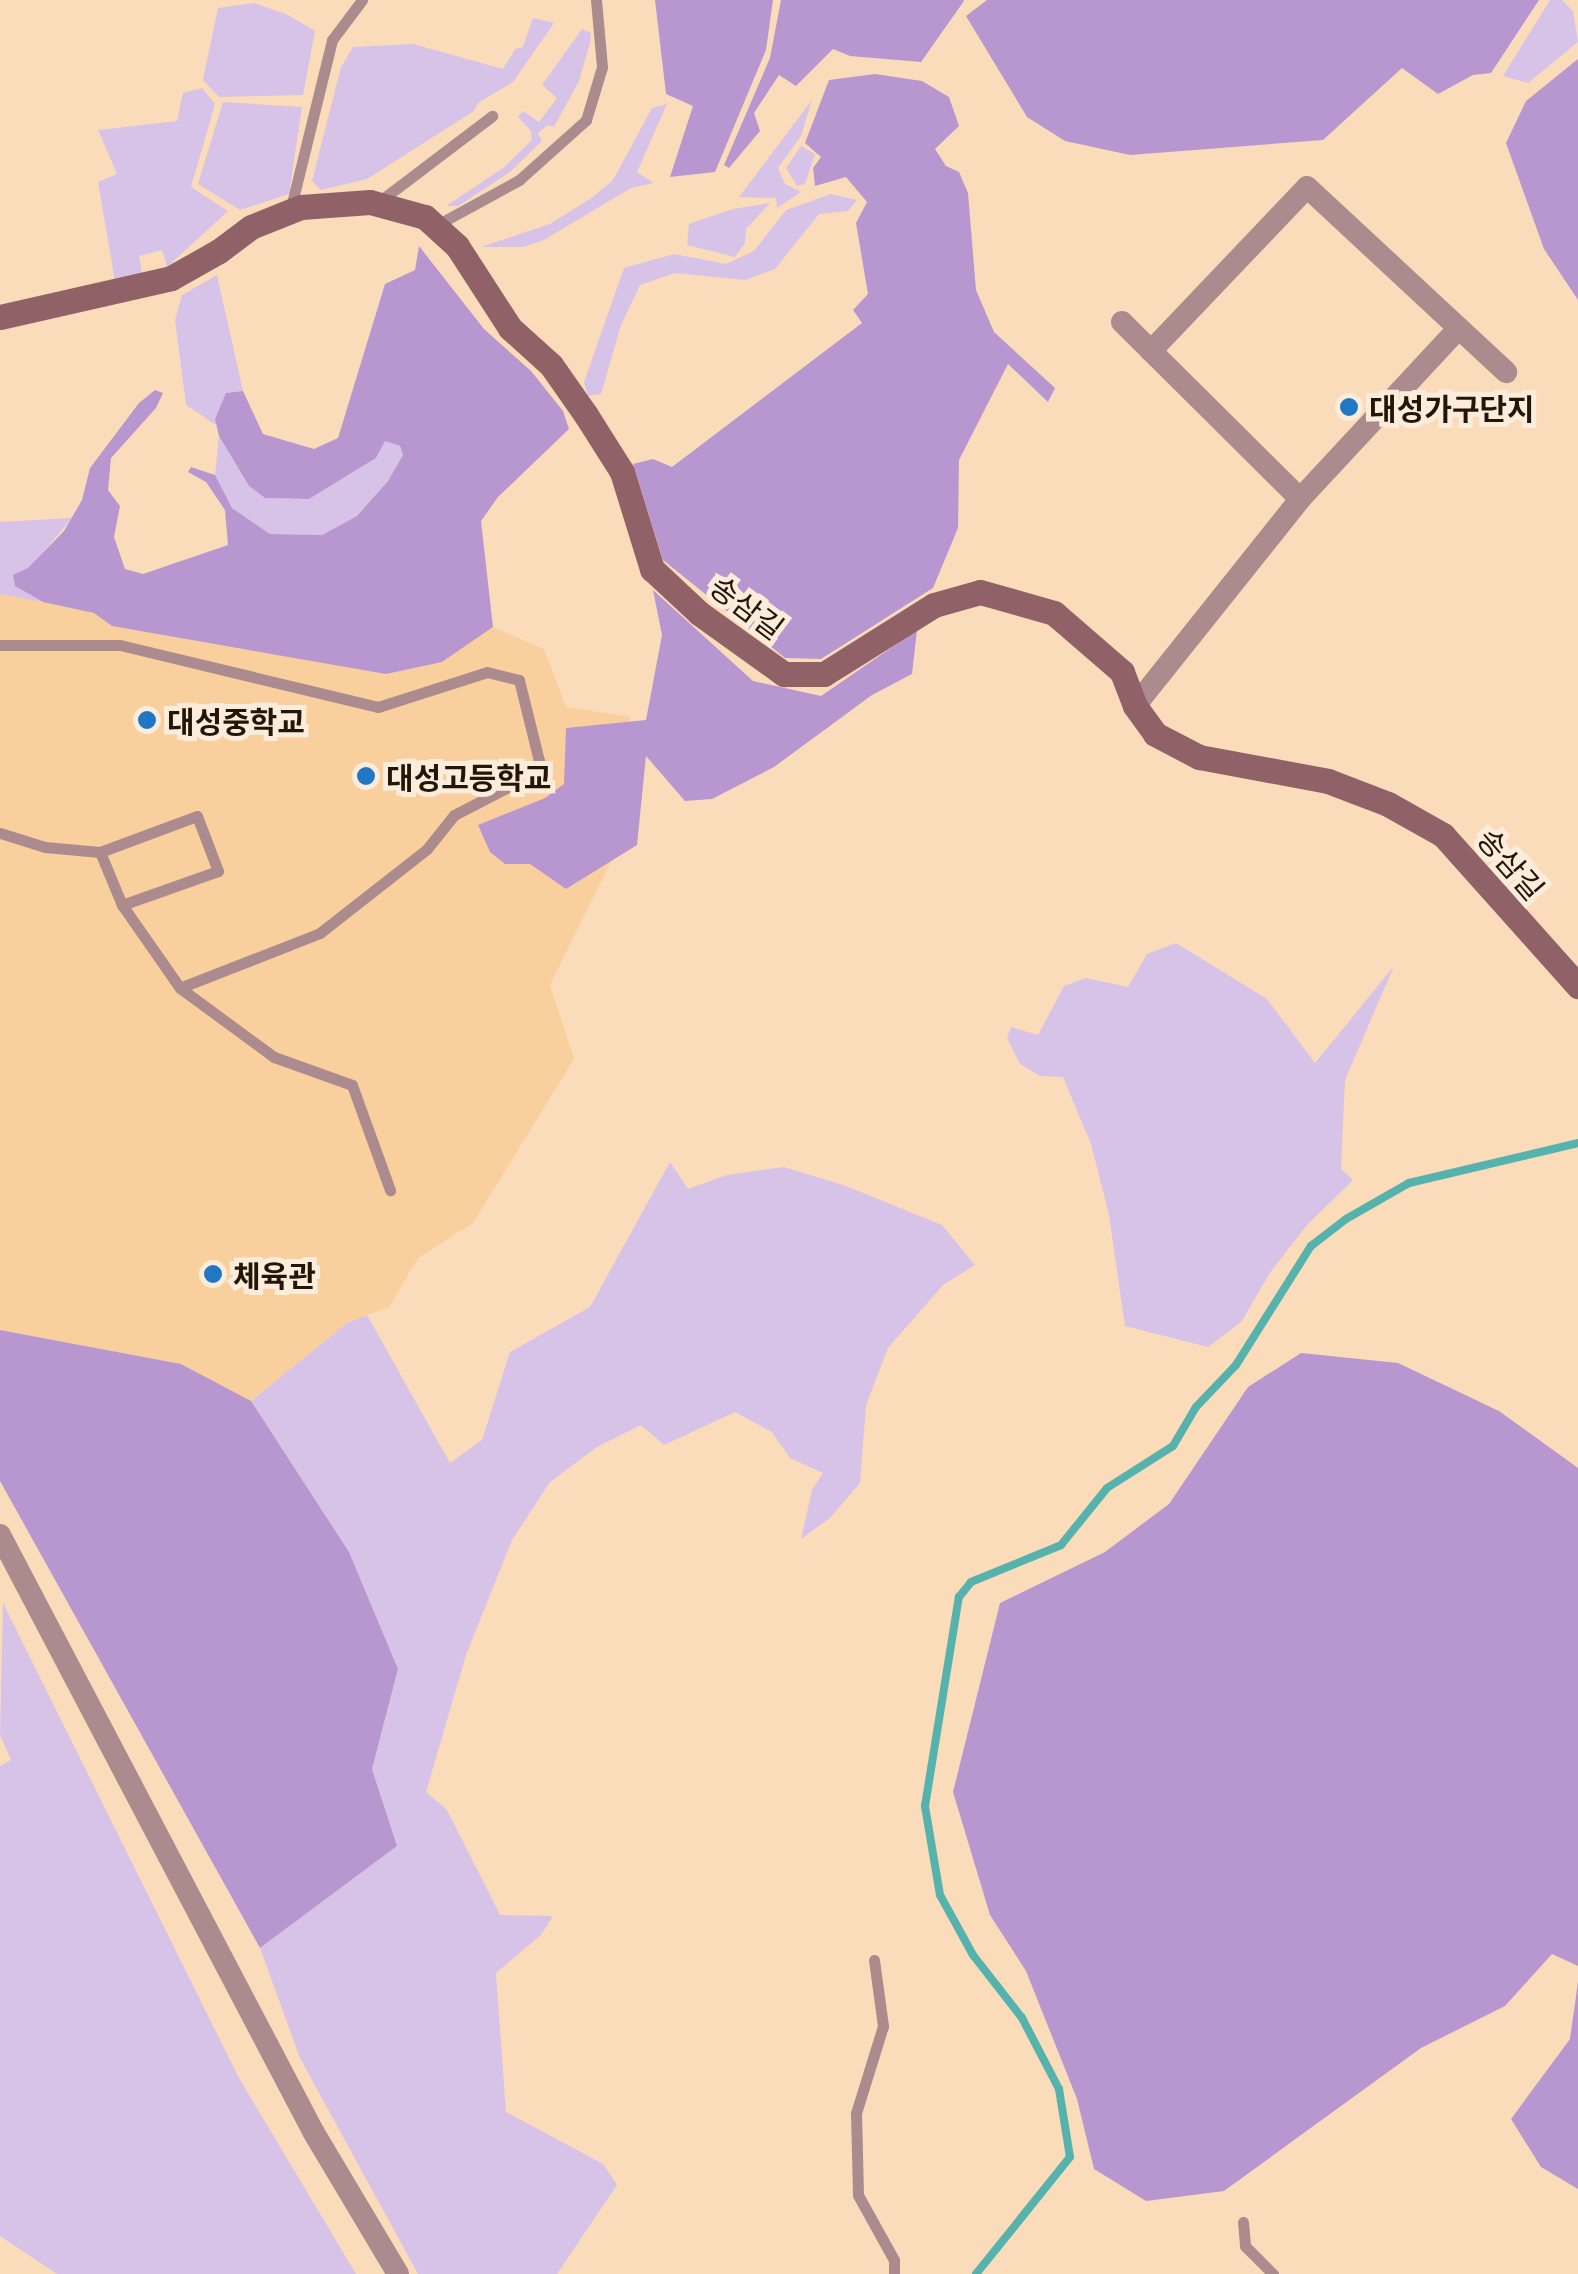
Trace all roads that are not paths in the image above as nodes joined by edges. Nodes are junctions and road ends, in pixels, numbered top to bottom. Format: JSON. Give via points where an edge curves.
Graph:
{"nodes":[{"id":1,"x":362,"y":0,"type":"edge"},
{"id":2,"x":596,"y":0,"type":"edge"},
{"id":3,"x":492,"y":116,"type":"dead end"},
{"id":4,"x":377,"y":204,"type":"junction"},
{"id":5,"x":290,"y":211,"type":"junction"},
{"id":6,"x":435,"y":226,"type":"junction"},
{"id":7,"x":0,"y":317,"type":"edge"},
{"id":8,"x":1122,"y":322,"type":"dead end"},
{"id":9,"x":1457,"y":330,"type":"junction"},
{"id":10,"x":1151,"y":351,"type":"junction"},
{"id":11,"x":1506,"y":372,"type":"dead end"},
{"id":12,"x":1300,"y":499,"type":"junction"},
{"id":13,"x":0,"y":644,"type":"edge"},
{"id":14,"x":1135,"y":706,"type":"junction"},
{"id":15,"x":0,"y":833,"type":"edge"},
{"id":16,"x":100,"y":852,"type":"junction"},
{"id":17,"x":122,"y":905,"type":"junction"},
{"id":18,"x":1578,"y":986,"type":"edge"},
{"id":19,"x":180,"y":988,"type":"junction"},
{"id":20,"x":390,"y":1190,"type":"dead end"},
{"id":21,"x":0,"y":1535,"type":"edge"},
{"id":22,"x":874,"y":1960,"type":"dead end"},
{"id":23,"x":1243,"y":2222,"type":"dead end"},
{"id":24,"x":398,"y":2274,"type":"edge"},
{"id":25,"x":894,"y":2274,"type":"edge"},
{"id":26,"x":1272,"y":2274,"type":"edge"}],
"edges":[{"from":1,"to":5,"type":"lane","via":[[332,40]]},
{"from":2,"to":6,"type":"lane","via":[[602,67],[586,120],[518,180]]},
{"from":3,"to":4,"type":"lane"},
{"from":4,"to":5,"type":"street","name":"송삼길"},
{"from":4,"to":6,"type":"street","name":"송삼길"},
{"from":5,"to":7,"type":"street","name":"송삼길","via":[[251,227],[172,278]]},
{"from":6,"to":14,"type":"street","name":"송삼길","via":[[457,246],[510,328],[552,365],[622,472],[652,569],[699,613],[784,674],[824,674],[934,606],[980,592],[1054,613],[1122,672]]},
{"from":8,"to":10,"type":"street"},
{"from":9,"to":10,"type":"street","via":[[1307,187]]},
{"from":9,"to":11,"type":"street"},
{"from":9,"to":12,"type":"street"},
{"from":10,"to":12,"type":"street"},
{"from":12,"to":14,"type":"street"},
{"from":13,"to":19,"type":"lane","via":[[120,645],[378,707],[487,672],[519,680],[539,761],[531,775],[454,815],[427,849],[320,933]]},
{"from":14,"to":18,"type":"street","name":"송삼길","via":[[1155,734],[1199,757],[1328,780],[1444,835]]},
{"from":15,"to":16,"type":"lane","via":[[46,847]]},
{"from":16,"to":17,"type":"lane"},
{"from":16,"to":17,"type":"lane","via":[[197,816],[218,871]]},
{"from":17,"to":19,"type":"lane"},
{"from":19,"to":20,"type":"lane","via":[[274,1057],[352,1085]]},
{"from":21,"to":24,"type":"street","via":[[314,2134]]},
{"from":22,"to":25,"type":"lane","via":[[883,2026],[856,2113],[858,2195],[894,2260]]},
{"from":23,"to":26,"type":"lane","via":[[1245,2246]]}]}
